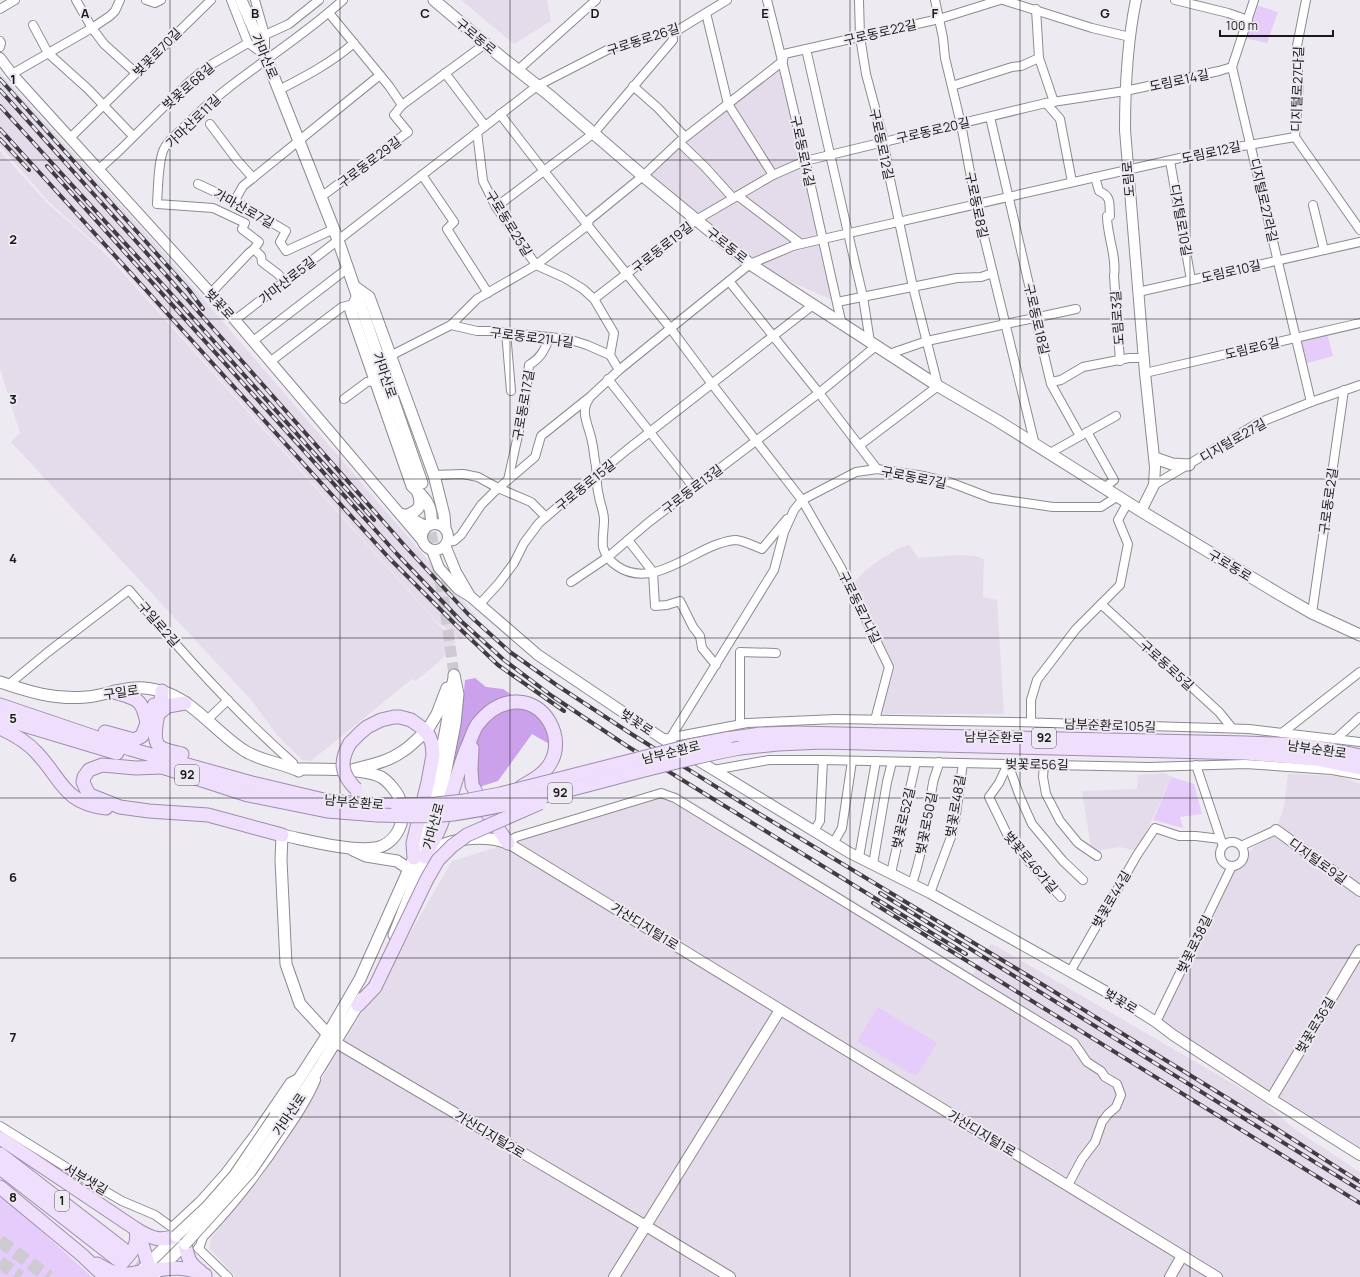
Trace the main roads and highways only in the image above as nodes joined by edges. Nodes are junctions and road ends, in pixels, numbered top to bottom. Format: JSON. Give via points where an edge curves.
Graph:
{"nodes":[{"id":1,"x":241,"y":0,"type":"edge"},
{"id":2,"x":434,"y":0,"type":"edge"},
{"id":3,"x":356,"y":296,"type":"junction"},
{"id":4,"x":1154,"y":458,"type":"road end"},
{"id":5,"x":1189,"y":465,"type":"road end"},
{"id":6,"x":435,"y":476,"type":"junction"},
{"id":7,"x":417,"y":487,"type":"junction"},
{"id":8,"x":402,"y":513,"type":"road end"},
{"id":9,"x":430,"y":524,"type":"tunnel mouth"},
{"id":10,"x":445,"y":528,"type":"road end"},
{"id":11,"x":1360,"y":635,"type":"edge"},
{"id":12,"x":4,"y":684,"type":"edge"},
{"id":13,"x":162,"y":691,"type":"junction"},
{"id":14,"x":114,"y":692,"type":"junction"},
{"id":15,"x":186,"y":703,"type":"junction"},
{"id":16,"x":0,"y":705,"type":"edge"},
{"id":17,"x":158,"y":714,"type":"junction"},
{"id":18,"x":0,"y":718,"type":"edge"},
{"id":19,"x":53,"y":722,"type":"junction"},
{"id":20,"x":147,"y":723,"type":"junction"},
{"id":21,"x":0,"y":728,"type":"edge"},
{"id":22,"x":474,"y":730,"type":"junction"},
{"id":23,"x":1360,"y":756,"type":"edge"},
{"id":24,"x":162,"y":767,"type":"junction"},
{"id":25,"x":1360,"y":768,"type":"edge"},
{"id":26,"x":294,"y":769,"type":"junction"},
{"id":27,"x":349,"y":771,"type":"junction"},
{"id":28,"x":386,"y":782,"type":"junction"},
{"id":29,"x":252,"y":783,"type":"junction"},
{"id":30,"x":512,"y":792,"type":"junction"},
{"id":31,"x":563,"y":792,"type":"junction"},
{"id":32,"x":120,"y":807,"type":"junction"},
{"id":33,"x":379,"y":807,"type":"junction"},
{"id":34,"x":282,"y":835,"type":"junction"},
{"id":35,"x":508,"y":843,"type":"joint"},
{"id":36,"x":348,"y":848,"type":"junction"},
{"id":37,"x":417,"y":862,"type":"junction"},
{"id":38,"x":358,"y":1005,"type":"junction"},
{"id":39,"x":331,"y":1038,"type":"junction"},
{"id":40,"x":280,"y":1119,"type":"junction"},
{"id":41,"x":0,"y":1138,"type":"edge"},
{"id":42,"x":0,"y":1154,"type":"edge"},
{"id":43,"x":0,"y":1168,"type":"edge"},
{"id":44,"x":0,"y":1187,"type":"edge"},
{"id":45,"x":136,"y":1229,"type":"junction"},
{"id":46,"x":177,"y":1234,"type":"junction"},
{"id":47,"x":192,"y":1270,"type":"junction"},
{"id":48,"x":107,"y":1273,"type":"edge"},
{"id":49,"x":148,"y":1273,"type":"edge"},
{"id":50,"x":206,"y":1276,"type":"edge"},
{"id":51,"x":179,"y":1277,"type":"edge"}],
"edges":[{"from":1,"to":3,"type":"main road","name":"가마산로","via":[[334,228]]},
{"from":2,"to":11,"type":"main road","name":"구로동로","via":[[750,264],[938,386],[1141,511],[1279,594]]},
{"from":3,"to":6,"type":"main road","via":[[369,297]]},
{"from":3,"to":7,"type":"main road","name":"가마산로"},
{"from":3,"to":7,"type":"main road","via":[[351,311]]},
{"from":4,"to":5,"type":"main road","via":[[1172,464]]},
{"from":6,"to":7,"type":"main road","via":[[431,491],[425,493]]},
{"from":6,"to":10,"type":"main road"},
{"from":7,"to":8,"type":"main road","via":[[421,505],[416,510]]},
{"from":7,"to":9,"type":"main road","via":[[432,514]]},
{"from":12,"to":14,"type":"main road","name":"구일로","via":[[59,698],[87,697]]},
{"from":13,"to":14,"type":"main road","name":"구일로","via":[[135,688]]},
{"from":13,"to":15,"type":"main road","name":"구일로"},
{"from":13,"to":17,"type":"main road"},
{"from":13,"to":20,"type":"main road","via":[[156,699]]},
{"from":14,"to":20,"type":"main road","via":[[138,701],[144,710]]},
{"from":15,"to":17,"type":"main road","via":[[168,706]]},
{"from":15,"to":26,"type":"main road","name":"구일로","via":[[246,752]]},
{"from":16,"to":19,"type":"main road","name":"남부순환로","number":"92"},
{"from":17,"to":29,"type":"main road","via":[[154,734],[159,746],[228,768]]},
{"from":18,"to":24,"type":"main road","name":"남부순환로","number":"92"},
{"from":19,"to":20,"type":"main road","via":[[78,724],[134,740],[142,736]]},
{"from":19,"to":29,"type":"main road","name":"남부순환로","number":"92","via":[[130,749]]},
{"from":21,"to":32,"type":"main road","via":[[30,746],[77,800],[98,807]]},
{"from":22,"to":30,"type":"main road","bridge":true,"via":[[487,714],[499,706],[514,702],[538,708],[551,724],[556,742],[555,752],[548,767]]},
{"from":22,"to":35,"type":"main road","via":[[472,785]]},
{"from":22,"to":37,"type":"main road","via":[[442,824]]},
{"from":23,"to":30,"type":"main road","name":"남부순환로","number":"92","bridge":true,"via":[[1305,746],[1246,742],[761,734],[689,746]]},
{"from":24,"to":32,"type":"main road","via":[[102,765],[89,770],[83,782],[90,795]]},
{"from":24,"to":33,"type":"main road","name":"남부순환로","number":"92","via":[[248,794],[327,811]]},
{"from":25,"to":31,"type":"main road","name":"남부순환로","number":"92","bridge":true,"via":[[1316,759],[1246,754],[823,742],[740,748],[654,766]]},
{"from":26,"to":27,"type":"main road"},
{"from":26,"to":28,"type":"main road","via":[[320,776]]},
{"from":27,"to":28,"type":"main road","via":[[374,775]]},
{"from":27,"to":37,"type":"main road","name":"가마산로","via":[[390,758],[403,751],[425,732],[437,714],[454,675],[458,694],[455,724],[442,794],[435,823]]},
{"from":28,"to":36,"type":"main road","via":[[397,793],[402,805],[402,822],[399,830],[391,840],[381,846],[369,849]]},
{"from":29,"to":33,"type":"main road","name":"남부순환로","number":"92","via":[[328,801]]},
{"from":30,"to":33,"type":"main road","name":"남부순환로","number":"92","bridge":true,"via":[[464,801]]},
{"from":31,"to":33,"type":"main road","name":"남부순환로","number":"92","bridge":true,"via":[[452,814],[406,816]]},
{"from":31,"to":38,"type":"main road","bridge":true,"via":[[467,835],[438,860],[426,879],[375,987]]},
{"from":32,"to":34,"type":"main road","via":[[208,815]]},
{"from":33,"to":37,"type":"main road","bridge":true,"via":[[356,790],[346,778],[342,767],[344,755],[354,738],[367,727],[394,717],[411,720],[429,736],[433,755],[412,843]]},
{"from":34,"to":36,"type":"main road"},
{"from":34,"to":39,"type":"main road","via":[[286,964],[300,1004]]},
{"from":35,"to":37,"type":"main road","via":[[497,839],[451,841]]},
{"from":36,"to":37,"type":"main road","via":[[366,856]]},
{"from":37,"to":38,"type":"main road","name":"가마산로","via":[[387,952]]},
{"from":37,"to":39,"type":"main road","name":"가마산로"},
{"from":38,"to":39,"type":"main road","name":"가마산로"},
{"from":39,"to":40,"type":"main road","name":"가마산로","via":[[300,1077]]},
{"from":39,"to":40,"type":"main road","name":"가마산로","via":[[320,1067]]},
{"from":40,"to":46,"type":"main road","name":"가마산로","bridge":true,"via":[[207,1207]]},
{"from":41,"to":45,"type":"main road"},
{"from":42,"to":43,"type":"main road","number":"1","via":[[120,1254]]},
{"from":44,"to":48,"type":"main road"},
{"from":45,"to":46,"type":"main road","via":[[162,1240]]},
{"from":45,"to":48,"type":"main road","via":[[138,1239],[135,1247],[120,1265]]},
{"from":45,"to":49,"type":"main road","via":[[143,1243]]},
{"from":46,"to":49,"type":"main road","name":"가마산로"},
{"from":46,"to":50,"type":"main road","via":[[191,1264]]},
{"from":47,"to":49,"type":"main road","via":[[185,1268]]},
{"from":47,"to":50,"type":"main road"},
{"from":47,"to":51,"type":"main road"},
{"from":48,"to":49,"type":"main road"}]}
